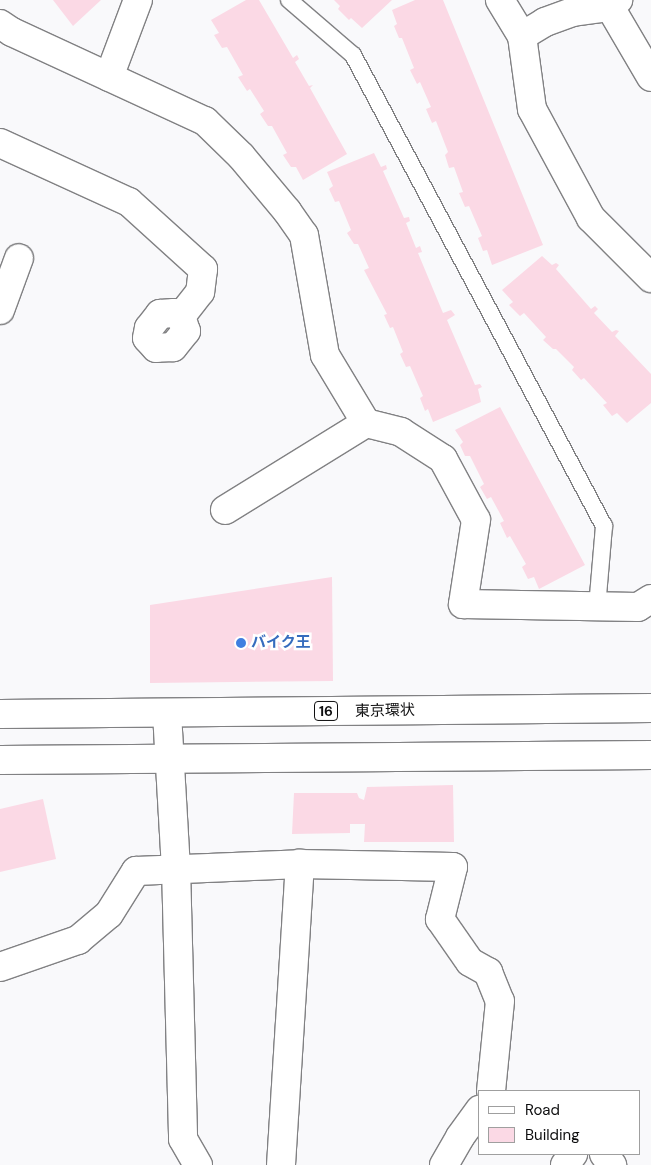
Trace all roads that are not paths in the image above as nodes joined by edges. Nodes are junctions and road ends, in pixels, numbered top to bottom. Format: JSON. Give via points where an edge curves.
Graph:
{"nodes":[{"id":1,"x":138,"y":0,"type":"edge"},
{"id":2,"x":289,"y":0,"type":"edge"},
{"id":3,"x":500,"y":0,"type":"edge"},
{"id":4,"x":614,"y":4,"type":"edge"},
{"id":5,"x":0,"y":24,"type":"edge"},
{"id":6,"x":522,"y":36,"type":"junction"},
{"id":7,"x":109,"y":77,"type":"junction"},
{"id":8,"x":651,"y":77,"type":"edge"},
{"id":9,"x":0,"y":143,"type":"edge"},
{"id":10,"x":19,"y":258,"type":"dead end"},
{"id":11,"x":651,"y":278,"type":"edge"},
{"id":12,"x":0,"y":310,"type":"edge"},
{"id":13,"x":181,"y":316,"type":"dead end"},
{"id":14,"x":366,"y":423,"type":"junction"},
{"id":15,"x":225,"y":510,"type":"dead end"},
{"id":16,"x":651,"y":599,"type":"edge"},
{"id":17,"x":597,"y":607,"type":"junction"},
{"id":18,"x":651,"y":708,"type":"edge"},
{"id":19,"x":167,"y":712,"type":"junction"},
{"id":20,"x":0,"y":714,"type":"edge"},
{"id":21,"x":651,"y":755,"type":"edge"},
{"id":22,"x":170,"y":759,"type":"junction"},
{"id":23,"x":0,"y":760,"type":"edge"},
{"id":24,"x":300,"y":864,"type":"junction"},
{"id":25,"x":176,"y":868,"type":"junction"},
{"id":26,"x":0,"y":967,"type":"edge"},
{"id":27,"x":491,"y":1090,"type":"edge"},
{"id":28,"x":478,"y":1112,"type":"edge"},
{"id":29,"x":198,"y":1165,"type":"edge"},
{"id":30,"x":281,"y":1165,"type":"edge"},
{"id":31,"x":444,"y":1165,"type":"edge"}],
"edges":[{"from":1,"to":7,"type":"main road"},
{"from":2,"to":17,"type":"lane","via":[[354,55],[604,526]]},
{"from":3,"to":6,"type":"main road"},
{"from":4,"to":6,"type":"main road","via":[[545,22]]},
{"from":4,"to":8,"type":"main road"},
{"from":5,"to":7,"type":"main road"},
{"from":6,"to":11,"type":"main road","via":[[532,109],[591,218]]},
{"from":7,"to":14,"type":"main road","via":[[205,121],[241,156],[287,211],[304,235],[325,355]]},
{"from":9,"to":13,"type":"main road","via":[[129,202],[203,269],[200,292]]},
{"from":10,"to":12,"type":"main road"},
{"from":14,"to":15,"type":"main road"},
{"from":14,"to":17,"type":"main road","via":[[402,432],[443,459],[472,511],[476,520],[463,604]]},
{"from":16,"to":17,"type":"main road","via":[[638,607]]},
{"from":18,"to":19,"type":"main road","name":"東京環状","number":"16"},
{"from":19,"to":20,"type":"main road","name":"東京環状","number":"16"},
{"from":19,"to":22,"type":"main road"},
{"from":21,"to":22,"type":"main road"},
{"from":22,"to":23,"type":"main road"},
{"from":22,"to":25,"type":"main road"},
{"from":24,"to":25,"type":"main road"},
{"from":24,"to":27,"type":"main road","via":[[453,867],[440,919],[470,962],[488,972],[500,1001]]},
{"from":24,"to":30,"type":"main road"},
{"from":25,"to":26,"type":"main road","via":[[136,871],[109,914],[78,940]]},
{"from":25,"to":29,"type":"main road","via":[[183,1139]]},
{"from":28,"to":31,"type":"main road"}]}
